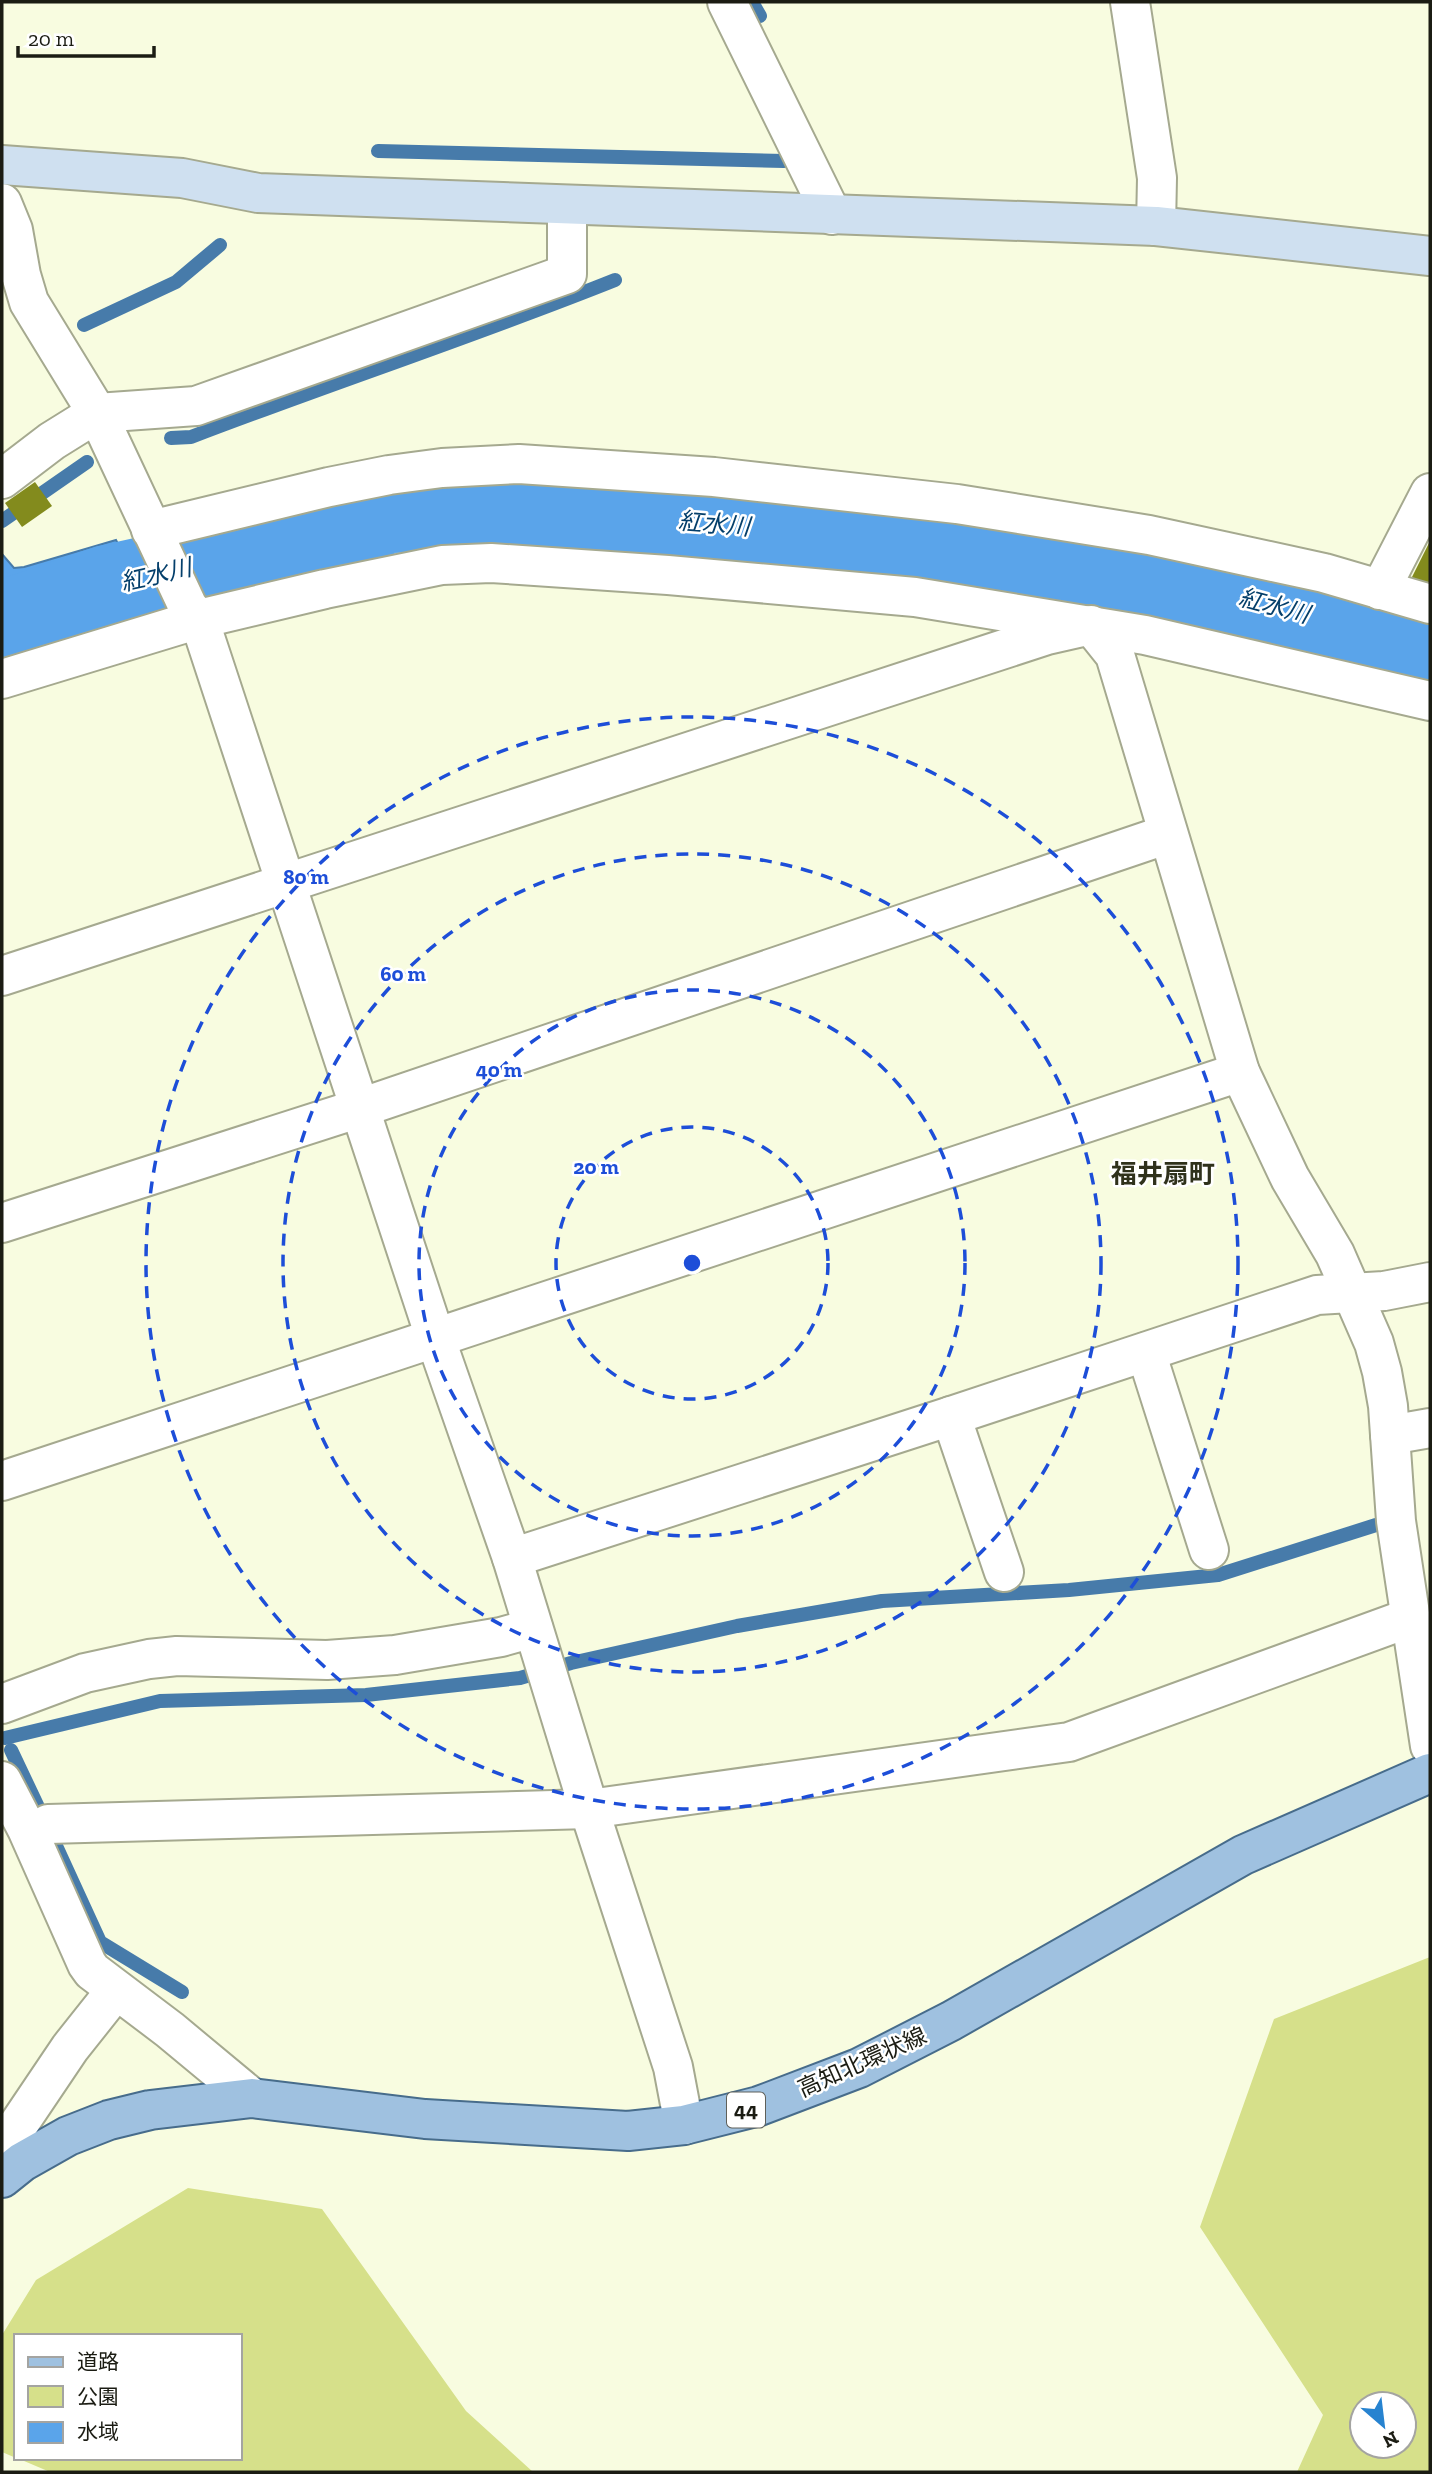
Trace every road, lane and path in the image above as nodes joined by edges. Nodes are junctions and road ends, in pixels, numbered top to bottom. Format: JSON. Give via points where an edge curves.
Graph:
{"nodes":[{"id":1,"x":727,"y":2,"type":"edge"},
{"id":2,"x":1130,"y":2,"type":"edge"},
{"id":3,"x":2,"y":165,"type":"edge"},
{"id":4,"x":2,"y":203,"type":"edge"},
{"id":5,"x":567,"y":206,"type":"junction"},
{"id":6,"x":832,"y":215,"type":"junction"},
{"id":7,"x":1156,"y":226,"type":"junction"},
{"id":8,"x":1430,"y":256,"type":"edge"},
{"id":9,"x":97,"y":413,"type":"junction"},
{"id":10,"x":2,"y":479,"type":"edge"},
{"id":11,"x":1430,"y":493,"type":"edge"},
{"id":12,"x":152,"y":533,"type":"junction"},
{"id":13,"x":1380,"y":590,"type":"junction"},
{"id":14,"x":1430,"y":604,"type":"edge"},
{"id":15,"x":193,"y":613,"type":"junction"},
{"id":16,"x":1091,"y":625,"type":"junction"},
{"id":17,"x":2,"y":679,"type":"edge"},
{"id":18,"x":1430,"y":701,"type":"edge"},
{"id":19,"x":1168,"y":835,"type":"junction"},
{"id":20,"x":285,"y":883,"type":"junction"},
{"id":21,"x":2,"y":976,"type":"edge"},
{"id":22,"x":1240,"y":1072,"type":"junction"},
{"id":23,"x":360,"y":1108,"type":"junction"},
{"id":24,"x":2,"y":1223,"type":"edge"},
{"id":25,"x":1430,"y":1283,"type":"edge"},
{"id":26,"x":1352,"y":1291,"type":"junction"},
{"id":27,"x":436,"y":1340,"type":"junction"},
{"id":28,"x":1146,"y":1352,"type":"junction"},
{"id":29,"x":951,"y":1416,"type":"junction"},
{"id":30,"x":1430,"y":1428,"type":"edge"},
{"id":31,"x":1390,"y":1435,"type":"junction"},
{"id":32,"x":2,"y":1481,"type":"edge"},
{"id":33,"x":1209,"y":1550,"type":"dead end"},
{"id":34,"x":512,"y":1558,"type":"junction"},
{"id":35,"x":1004,"y":1572,"type":"dead end"},
{"id":36,"x":1409,"y":1618,"type":"junction"},
{"id":37,"x":541,"y":1653,"type":"junction"},
{"id":38,"x":2,"y":1703,"type":"edge"},
{"id":39,"x":1430,"y":1746,"type":"edge"},
{"id":40,"x":1430,"y":1773,"type":"edge"},
{"id":41,"x":2,"y":1781,"type":"edge"},
{"id":42,"x":589,"y":1808,"type":"junction"},
{"id":43,"x":48,"y":1824,"type":"dead end"},
{"id":44,"x":116,"y":1990,"type":"junction"},
{"id":45,"x":251,"y":2098,"type":"junction"},
{"id":46,"x":684,"y":2125,"type":"junction"},
{"id":47,"x":2,"y":2148,"type":"edge"},
{"id":48,"x":2,"y":2178,"type":"edge"}],
"edges":[{"from":1,"to":6,"type":"street"},
{"from":2,"to":7,"type":"street","via":[[1157,178]]},
{"from":3,"to":5,"type":"street","via":[[182,178],[258,193]]},
{"from":4,"to":9,"type":"street","via":[[13,230],[29,302]]},
{"from":5,"to":6,"type":"street"},
{"from":5,"to":9,"type":"street","via":[[567,274],[196,406]]},
{"from":6,"to":7,"type":"street"},
{"from":7,"to":8,"type":"street"},
{"from":9,"to":10,"type":"street"},
{"from":9,"to":12,"type":"street"},
{"from":11,"to":13,"type":"street"},
{"from":12,"to":13,"type":"street","via":[[389,475],[519,464],[714,477],[957,504],[1149,535],[1324,573]]},
{"from":12,"to":15,"type":"street"},
{"from":13,"to":14,"type":"street"},
{"from":15,"to":16,"type":"street","via":[[442,565],[491,563],[915,597]]},
{"from":15,"to":17,"type":"street"},
{"from":15,"to":20,"type":"street"},
{"from":16,"to":18,"type":"street"},
{"from":16,"to":19,"type":"street","via":[[1115,655]]},
{"from":16,"to":20,"type":"street","via":[[1047,635]]},
{"from":19,"to":22,"type":"street"},
{"from":19,"to":23,"type":"street"},
{"from":20,"to":21,"type":"street"},
{"from":20,"to":23,"type":"street"},
{"from":22,"to":26,"type":"street","via":[[1290,1178]]},
{"from":22,"to":27,"type":"street"},
{"from":23,"to":24,"type":"street"},
{"from":23,"to":27,"type":"street"},
{"from":25,"to":26,"type":"street"},
{"from":26,"to":28,"type":"street","via":[[1317,1294]]},
{"from":26,"to":31,"type":"street","via":[[1382,1372]]},
{"from":27,"to":32,"type":"street"},
{"from":27,"to":34,"type":"street"},
{"from":28,"to":29,"type":"street"},
{"from":28,"to":33,"type":"street"},
{"from":29,"to":34,"type":"street"},
{"from":29,"to":35,"type":"street"},
{"from":30,"to":31,"type":"street"},
{"from":31,"to":36,"type":"street"},
{"from":34,"to":37,"type":"street"},
{"from":36,"to":39,"type":"street"},
{"from":36,"to":42,"type":"street","via":[[1069,1742]]},
{"from":37,"to":38,"type":"street","via":[[501,1637],[395,1655],[327,1660],[177,1656],[85,1673]]},
{"from":37,"to":42,"type":"street"},
{"from":40,"to":46,"type":"main road","name":"高知北環状線","number":"44","via":[[1243,1855],[951,2021],[859,2068],[759,2106]]},
{"from":41,"to":44,"type":"street","via":[[87,1964]]},
{"from":42,"to":43,"type":"street"},
{"from":42,"to":46,"type":"street","via":[[673,2067]]},
{"from":44,"to":45,"type":"street"},
{"from":44,"to":47,"type":"street"},
{"from":45,"to":46,"type":"main road","name":"高知北環状線","number":"44","via":[[425,2119],[628,2131]]},
{"from":45,"to":48,"type":"main road","name":"高知北環状線","number":"44","via":[[108,2120],[68,2136]]}]}
